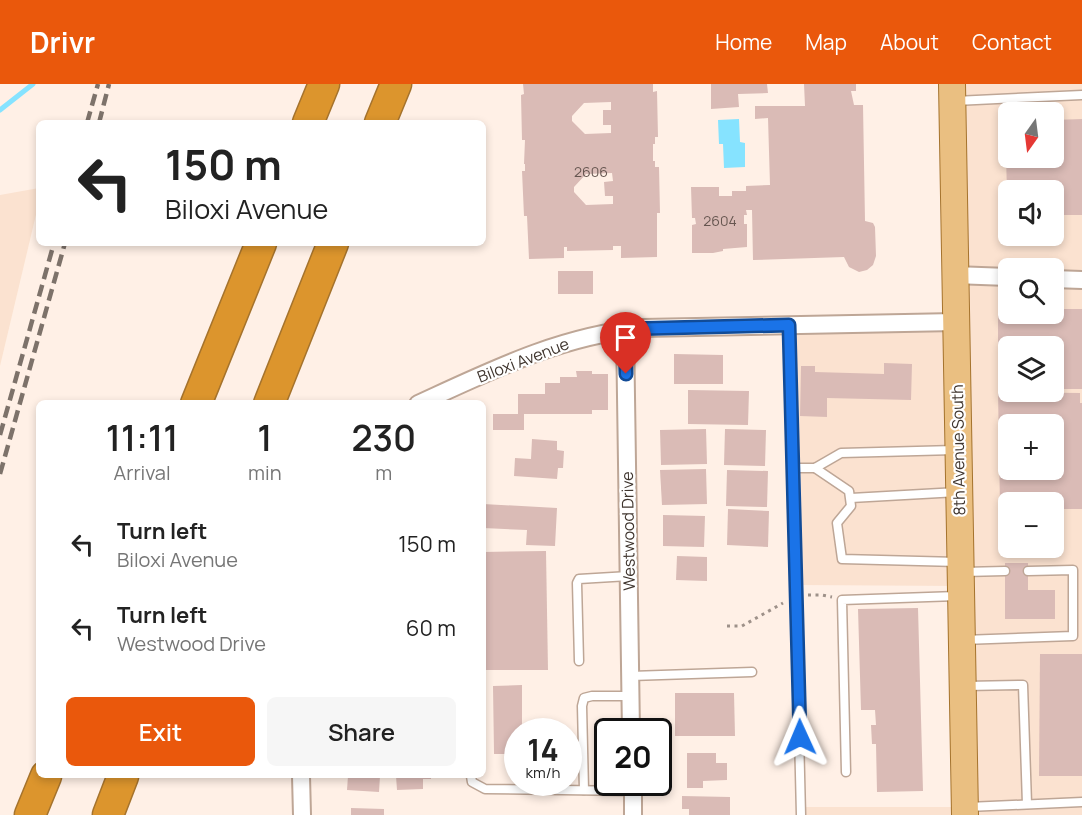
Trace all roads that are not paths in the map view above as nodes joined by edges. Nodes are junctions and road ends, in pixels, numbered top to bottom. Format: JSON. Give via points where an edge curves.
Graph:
{"nodes":[{"id":1,"x":324,"y":84,"type":"edge"},
{"id":2,"x":396,"y":84,"type":"edge"},
{"id":3,"x":952,"y":92,"type":"edge"},
{"id":4,"x":1082,"y":95,"type":"edge"},
{"id":5,"x":309,"y":120,"type":"edge"},
{"id":6,"x":381,"y":120,"type":"edge"},
{"id":7,"x":260,"y":246,"type":"edge"},
{"id":8,"x":332,"y":246,"type":"edge"},
{"id":9,"x":954,"y":275,"type":"junction"},
{"id":10,"x":998,"y":277,"type":"edge"},
{"id":11,"x":1064,"y":279,"type":"edge"},
{"id":12,"x":1082,"y":280,"type":"edge"},
{"id":13,"x":956,"y":322,"type":"junction"},
{"id":14,"x":789,"y":325,"type":"junction"},
{"id":15,"x":625,"y":329,"type":"junction"},
{"id":16,"x":438,"y":399,"type":"edge"},
{"id":17,"x":198,"y":400,"type":"edge"},
{"id":18,"x":271,"y":400,"type":"edge"},
{"id":19,"x":958,"y":450,"type":"junction"},
{"id":20,"x":793,"y":468,"type":"junction"},
{"id":21,"x":815,"y":468,"type":"junction"},
{"id":22,"x":959,"y":492,"type":"junction"},
{"id":23,"x":850,"y":498,"type":"junction"},
{"id":24,"x":1028,"y":571,"type":"dead end"},
{"id":25,"x":1005,"y":572,"type":"dead end"},
{"id":26,"x":629,"y":576,"type":"junction"},
{"id":27,"x":961,"y":577,"type":"junction"},
{"id":28,"x":963,"y":640,"type":"junction"},
{"id":29,"x":579,"y":661,"type":"dead end"},
{"id":30,"x":752,"y":672,"type":"dead end"},
{"id":31,"x":631,"y":676,"type":"junction"},
{"id":32,"x":963,"y":686,"type":"junction"},
{"id":33,"x":630,"y":696,"type":"junction"},
{"id":34,"x":631,"y":718,"type":"edge"},
{"id":35,"x":846,"y":772,"type":"dead end"},
{"id":36,"x":45,"y":778,"type":"edge"},
{"id":37,"x":122,"y":778,"type":"edge"},
{"id":38,"x":301,"y":778,"type":"edge"},
{"id":39,"x":471,"y":778,"type":"edge"},
{"id":40,"x":594,"y":789,"type":"edge"},
{"id":41,"x":584,"y":790,"type":"junction"},
{"id":42,"x":633,"y":796,"type":"edge"},
{"id":43,"x":1082,"y":802,"type":"edge"},
{"id":44,"x":1027,"y":804,"type":"junction"},
{"id":45,"x":965,"y":811,"type":"edge"},
{"id":46,"x":30,"y":815,"type":"edge"},
{"id":47,"x":108,"y":815,"type":"edge"},
{"id":48,"x":302,"y":815,"type":"edge"},
{"id":49,"x":633,"y":815,"type":"edge"},
{"id":50,"x":801,"y":815,"type":"edge"}],
"edges":[{"from":1,"to":5,"type":"highway"},
{"from":2,"to":6,"type":"highway"},
{"from":3,"to":4,"type":"lane"},
{"from":3,"to":9,"type":"main road","name":"8th Avenue South"},
{"from":7,"to":17,"type":"highway"},
{"from":8,"to":18,"type":"highway"},
{"from":9,"to":10,"type":"street"},
{"from":9,"to":13,"type":"main road","name":"8th Avenue South"},
{"from":11,"to":12,"type":"street"},
{"from":13,"to":14,"type":"street","name":"Biloxi Avenue"},
{"from":13,"to":19,"type":"main road","name":"8th Avenue South"},
{"from":14,"to":15,"type":"street","name":"Biloxi Avenue"},
{"from":14,"to":20,"type":"lane"},
{"from":15,"to":16,"type":"street","name":"Biloxi Avenue","via":[[569,340],[534,352]]},
{"from":15,"to":26,"type":"street","name":"Westwood Drive"},
{"from":19,"to":21,"type":"lane","via":[[842,453]]},
{"from":19,"to":22,"type":"main road","name":"8th Avenue South"},
{"from":20,"to":21,"type":"lane"},
{"from":20,"to":50,"type":"lane"},
{"from":21,"to":23,"type":"lane","via":[[849,491]]},
{"from":22,"to":23,"type":"lane"},
{"from":22,"to":27,"type":"main road","name":"8th Avenue South"},
{"from":23,"to":27,"type":"lane","via":[[851,506],[837,523],[842,559]]},
{"from":24,"to":28,"type":"lane","via":[[1073,570],[1073,636]]},
{"from":25,"to":27,"type":"lane"},
{"from":26,"to":29,"type":"lane","via":[[579,579]]},
{"from":26,"to":31,"type":"street","name":"Westwood Drive"},
{"from":27,"to":28,"type":"main road","name":"8th Avenue South"},
{"from":27,"to":35,"type":"lane","via":[[842,600]]},
{"from":28,"to":32,"type":"main road","name":"8th Avenue South"},
{"from":30,"to":31,"type":"lane"},
{"from":31,"to":33,"type":"street","name":"Westwood Drive"},
{"from":32,"to":44,"type":"lane","via":[[1023,685]]},
{"from":32,"to":45,"type":"main road","name":"8th Avenue South"},
{"from":33,"to":34,"type":"street","name":"Westwood Drive"},
{"from":33,"to":41,"type":"lane","via":[[584,698]]},
{"from":36,"to":46,"type":"highway"},
{"from":37,"to":47,"type":"highway"},
{"from":38,"to":48,"type":"street"},
{"from":39,"to":41,"type":"lane","via":[[484,789]]},
{"from":40,"to":41,"type":"lane"},
{"from":42,"to":49,"type":"street"},
{"from":43,"to":44,"type":"lane"},
{"from":44,"to":45,"type":"lane"}]}
